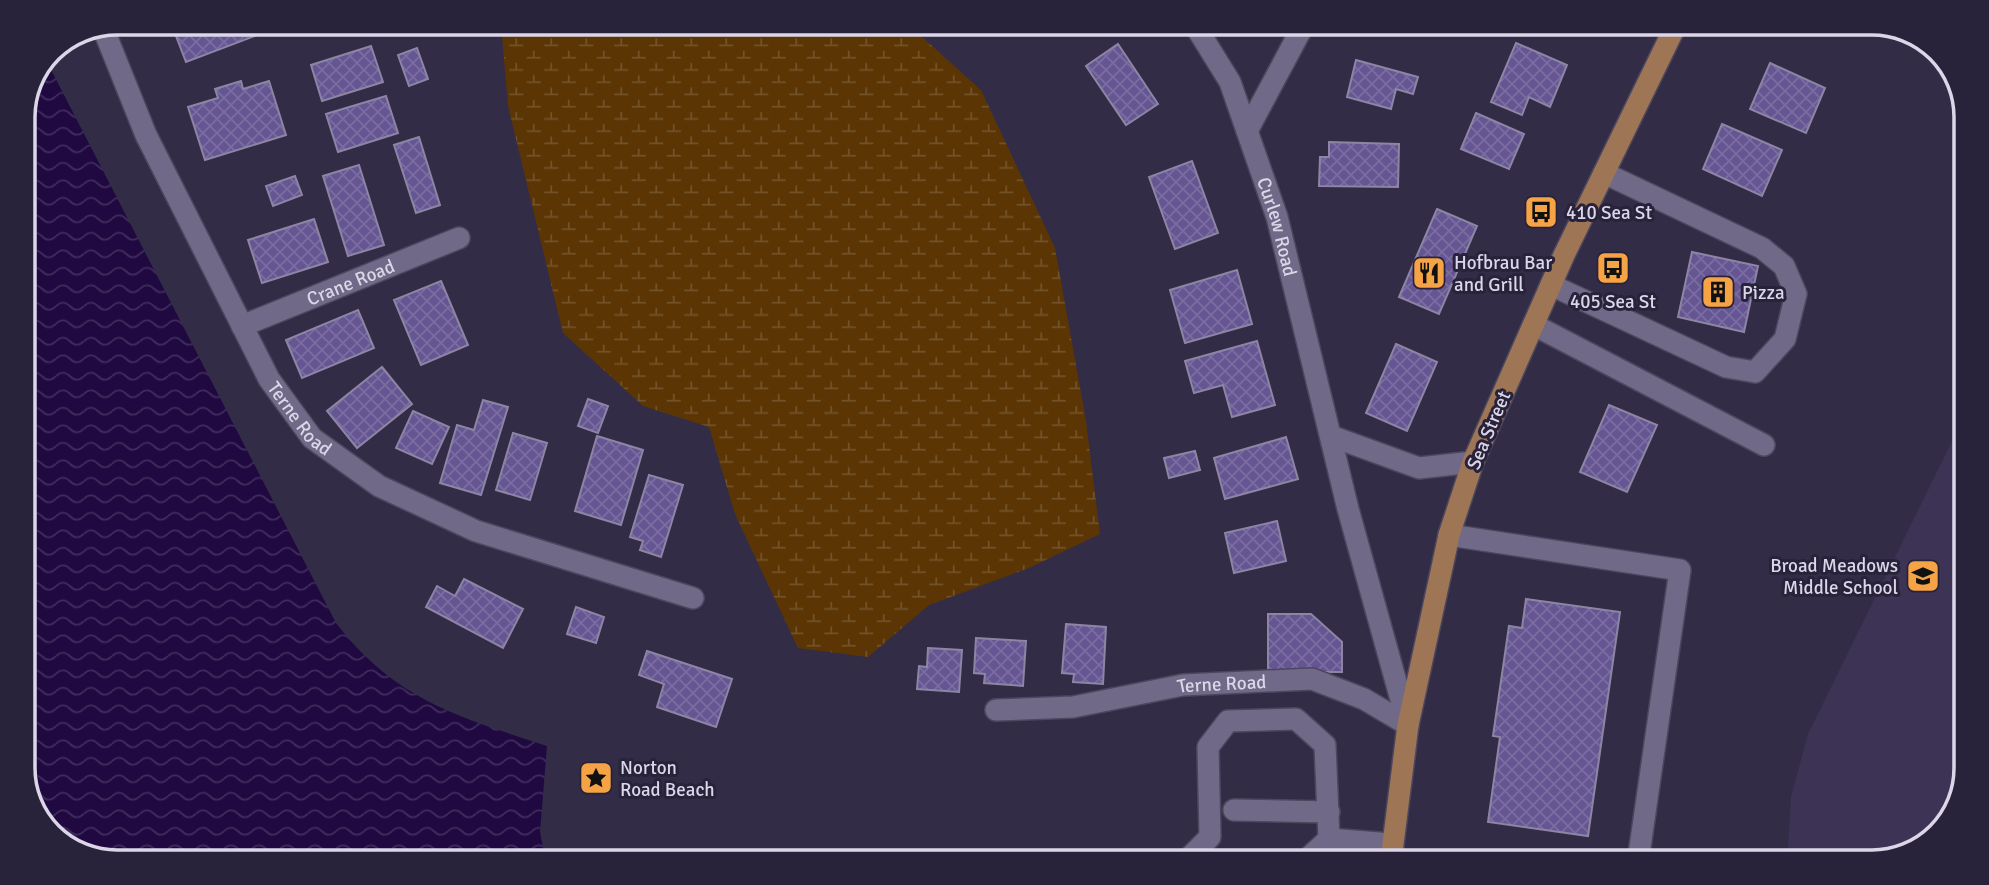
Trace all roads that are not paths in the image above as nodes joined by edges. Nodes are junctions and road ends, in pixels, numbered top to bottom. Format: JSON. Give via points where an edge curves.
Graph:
{"nodes":[{"id":1,"x":1201,"y":35,"type":"edge"},
{"id":2,"x":1298,"y":35,"type":"edge"},
{"id":3,"x":1671,"y":35,"type":"edge"},
{"id":4,"x":106,"y":36,"type":"edge"},
{"id":5,"x":1247,"y":131,"type":"junction"},
{"id":6,"x":1604,"y":173,"type":"junction"},
{"id":7,"x":458,"y":238,"type":"dead end"},
{"id":8,"x":1551,"y":285,"type":"junction"},
{"id":9,"x":1534,"y":325,"type":"junction"},
{"id":10,"x":242,"y":326,"type":"junction"},
{"id":11,"x":1331,"y":436,"type":"junction"},
{"id":12,"x":1764,"y":445,"type":"dead end"},
{"id":13,"x":1473,"y":462,"type":"junction"},
{"id":14,"x":1449,"y":535,"type":"junction"},
{"id":15,"x":693,"y":598,"type":"dead end"},
{"id":16,"x":996,"y":710,"type":"dead end"},
{"id":17,"x":1408,"y":725,"type":"junction"},
{"id":18,"x":1234,"y":810,"type":"dead end"},
{"id":19,"x":1329,"y":812,"type":"junction"},
{"id":20,"x":1329,"y":839,"type":"junction"},
{"id":21,"x":1197,"y":850,"type":"edge"},
{"id":22,"x":1317,"y":850,"type":"edge"},
{"id":23,"x":1381,"y":850,"type":"edge"},
{"id":24,"x":1391,"y":850,"type":"edge"},
{"id":25,"x":1640,"y":850,"type":"edge"}],
"edges":[{"from":1,"to":5,"type":"street","name":"Curlew Road","via":[[1230,82]]},
{"from":2,"to":5,"type":"street"},
{"from":3,"to":6,"type":"main road","name":"Sea Street"},
{"from":4,"to":10,"type":"street","name":"Terne Road","via":[[146,135]]},
{"from":5,"to":11,"type":"street","name":"Curlew Road","via":[[1277,217]]},
{"from":6,"to":8,"type":"main road","name":"Sea Street"},
{"from":6,"to":8,"type":"street","via":[[1762,248],[1784,266],[1796,294],[1785,340],[1755,372],[1726,367]]},
{"from":7,"to":10,"type":"street","name":"Crane Road"},
{"from":8,"to":9,"type":"main road","name":"Sea Street"},
{"from":9,"to":12,"type":"street"},
{"from":9,"to":13,"type":"main road","name":"Sea Street"},
{"from":10,"to":15,"type":"street","name":"Terne Road","via":[[269,379],[312,438],[379,486],[476,531]]},
{"from":11,"to":13,"type":"street","via":[[1419,468]]},
{"from":11,"to":17,"type":"street","name":"Curlew Road"},
{"from":13,"to":14,"type":"main road","name":"Sea Street"},
{"from":14,"to":17,"type":"main road","name":"Sea Street"},
{"from":14,"to":25,"type":"street","via":[[1680,570]]},
{"from":16,"to":17,"type":"street","name":"Terne Road","via":[[1073,707],[1183,685],[1312,680],[1364,699]]},
{"from":17,"to":24,"type":"main road","name":"Sea Street"},
{"from":18,"to":19,"type":"street"},
{"from":19,"to":20,"type":"street"},
{"from":19,"to":21,"type":"street","via":[[1325,744],[1296,719],[1228,721],[1208,747],[1210,837]]},
{"from":20,"to":22,"type":"street"},
{"from":20,"to":23,"type":"street"}]}
